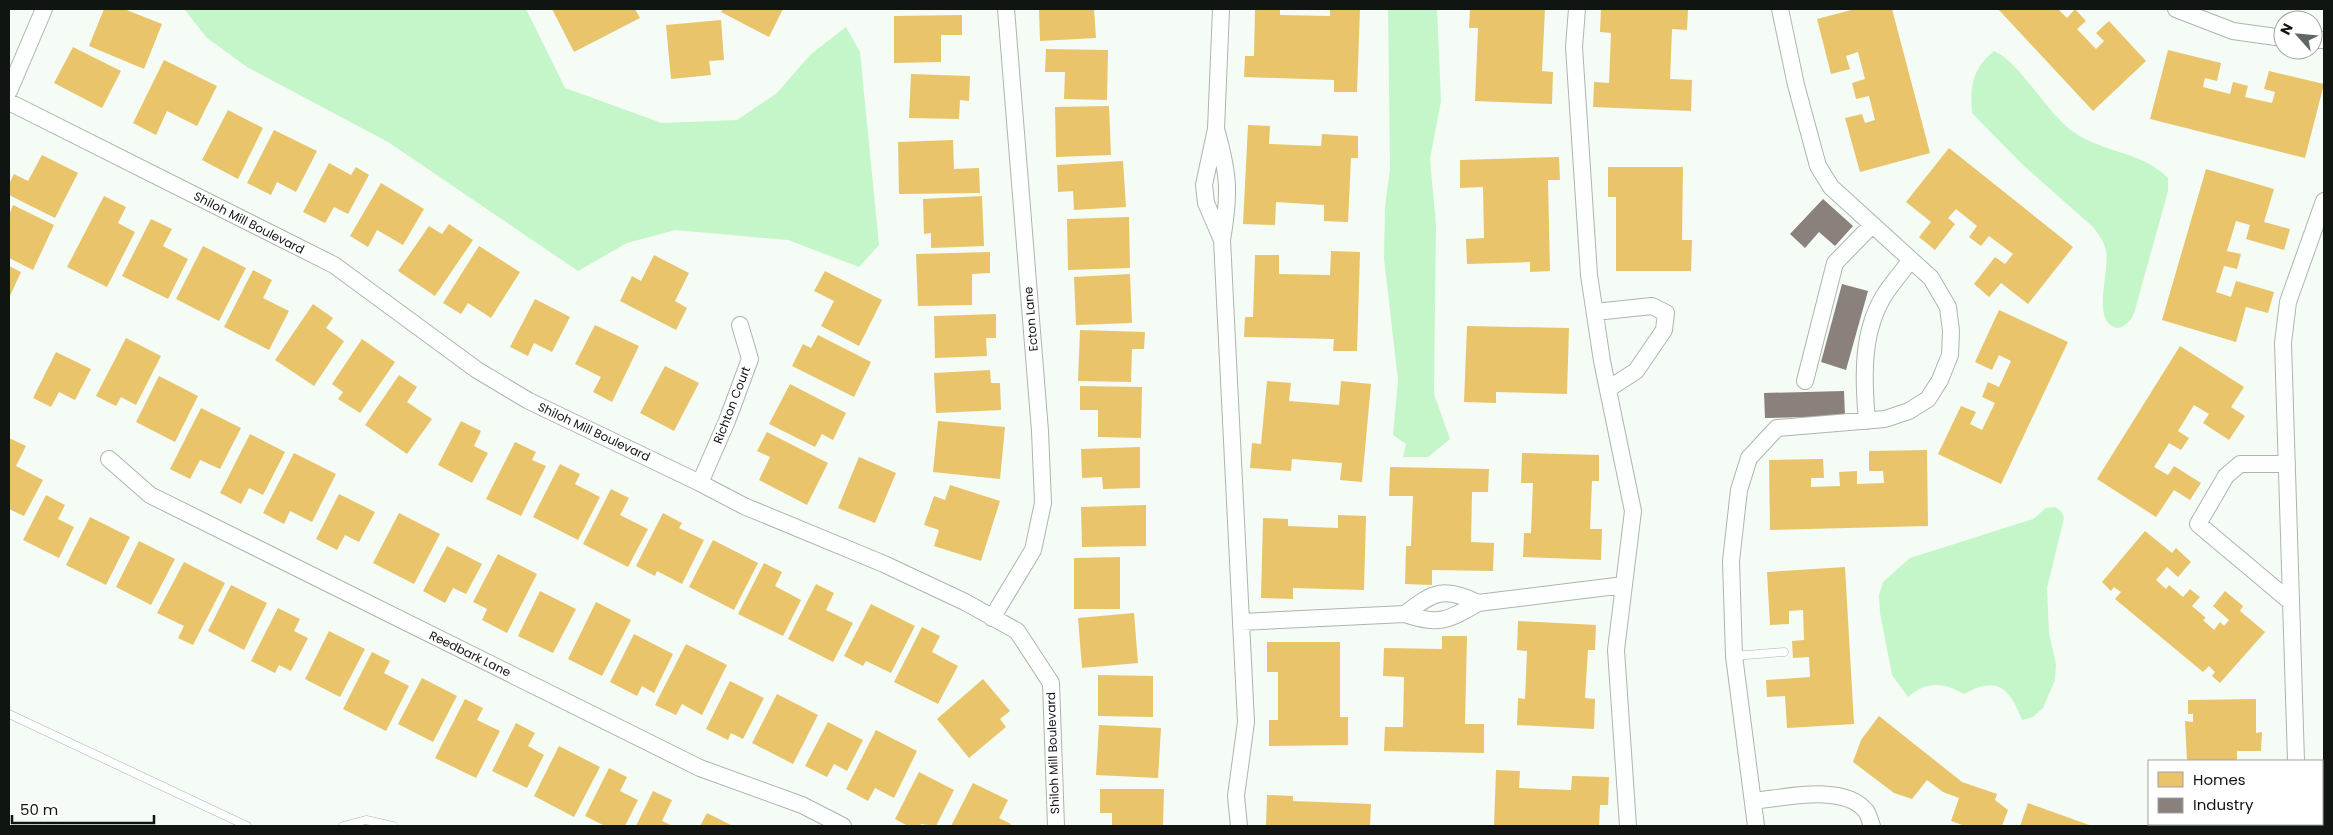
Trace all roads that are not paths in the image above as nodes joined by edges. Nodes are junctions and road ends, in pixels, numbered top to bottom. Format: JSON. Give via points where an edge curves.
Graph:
{"nodes":[{"id":1,"x":44,"y":9,"type":"edge"},
{"id":2,"x":1006,"y":9,"type":"edge"},
{"id":3,"x":1221,"y":9,"type":"edge"},
{"id":4,"x":1577,"y":9,"type":"edge"},
{"id":5,"x":1780,"y":9,"type":"edge"},
{"id":6,"x":2176,"y":9,"type":"edge"},
{"id":7,"x":2273,"y":37,"type":"edge"},
{"id":8,"x":9,"y":91,"type":"edge"},
{"id":9,"x":9,"y":102,"type":"edge"},
{"id":10,"x":1216,"y":129,"type":"junction"},
{"id":11,"x":2324,"y":201,"type":"edge"},
{"id":12,"x":1872,"y":225,"type":"junction"},
{"id":13,"x":1222,"y":240,"type":"junction"},
{"id":14,"x":1911,"y":260,"type":"junction"},
{"id":15,"x":1595,"y":312,"type":"junction"},
{"id":16,"x":740,"y":325,"type":"dead end"},
{"id":17,"x":1805,"y":381,"type":"dead end"},
{"id":18,"x":1608,"y":389,"type":"junction"},
{"id":19,"x":1867,"y":421,"type":"junction"},
{"id":20,"x":109,"y":459,"type":"dead end"},
{"id":21,"x":2287,"y":464,"type":"junction"},
{"id":22,"x":700,"y":483,"type":"junction"},
{"id":23,"x":1624,"y":585,"type":"junction"},
{"id":24,"x":2290,"y":602,"type":"junction"},
{"id":25,"x":1478,"y":603,"type":"junction"},
{"id":26,"x":1404,"y":614,"type":"junction"},
{"id":27,"x":992,"y":618,"type":"junction"},
{"id":28,"x":1241,"y":622,"type":"junction"},
{"id":29,"x":1784,"y":652,"type":"dead end"},
{"id":30,"x":1734,"y":656,"type":"junction"},
{"id":31,"x":9,"y":714,"type":"edge"},
{"id":32,"x":2296,"y":760,"type":"edge"},
{"id":33,"x":1753,"y":802,"type":"junction"},
{"id":34,"x":247,"y":826,"type":"edge"},
{"id":35,"x":343,"y":826,"type":"edge"},
{"id":36,"x":393,"y":826,"type":"edge"},
{"id":37,"x":844,"y":826,"type":"edge"},
{"id":38,"x":1056,"y":826,"type":"edge"},
{"id":39,"x":1239,"y":826,"type":"edge"},
{"id":40,"x":1628,"y":826,"type":"edge"},
{"id":41,"x":1756,"y":826,"type":"edge"},
{"id":42,"x":1872,"y":826,"type":"edge"}],
"edges":[{"from":1,"to":8,"type":"street"},
{"from":2,"to":27,"type":"street","name":"Ecton Lane","via":[[1043,503],[1033,550]]},
{"from":3,"to":10,"type":"street"},
{"from":4,"to":15,"type":"street","via":[[1574,47],[1580,159]]},
{"from":5,"to":12,"type":"street","via":[[1818,166],[1831,187]]},
{"from":6,"to":7,"type":"street","via":[[2233,31]]},
{"from":9,"to":22,"type":"street","name":"Shiloh Mill Boulevard","via":[[334,265],[477,370],[528,402]]},
{"from":10,"to":13,"type":"street","via":[[1226,166],[1228,202]]},
{"from":10,"to":13,"type":"street","via":[[1204,185],[1206,203]]},
{"from":11,"to":21,"type":"street","via":[[2288,302],[2283,343]]},
{"from":12,"to":14,"type":"street"},
{"from":12,"to":17,"type":"street","via":[[1835,264]]},
{"from":13,"to":28,"type":"street"},
{"from":14,"to":19,"type":"street","via":[[1886,292],[1874,317],[1863,373]]},
{"from":14,"to":19,"type":"street","via":[[1930,278],[1948,307],[1950,355],[1928,399],[1909,411]]},
{"from":15,"to":18,"type":"street"},
{"from":15,"to":18,"type":"street","via":[[1652,306],[1666,313],[1664,330],[1636,371]]},
{"from":16,"to":22,"type":"street","name":"Richton Court","via":[[750,359]]},
{"from":18,"to":23,"type":"street","via":[[1634,511]]},
{"from":19,"to":30,"type":"street","via":[[1777,428],[1748,458],[1740,490],[1731,561]]},
{"from":20,"to":37,"type":"street","name":"Reedbark Lane","via":[[150,495],[700,768],[802,805]]},
{"from":21,"to":24,"type":"street"},
{"from":21,"to":24,"type":"street","via":[[2240,464],[2226,476],[2198,524]]},
{"from":22,"to":27,"type":"street","name":"Shiloh Mill Boulevard","via":[[744,506],[884,564]]},
{"from":23,"to":25,"type":"street"},
{"from":23,"to":40,"type":"street","via":[[1616,650]]},
{"from":24,"to":32,"type":"street"},
{"from":25,"to":26,"type":"street","via":[[1459,615],[1440,621],[1425,622]]},
{"from":25,"to":26,"type":"street","via":[[1460,594],[1444,592],[1425,598]]},
{"from":26,"to":28,"type":"street"},
{"from":27,"to":38,"type":"street","name":"Shiloh Mill Boulevard","via":[[1017,631],[1051,683]]},
{"from":28,"to":39,"type":"street","via":[[1246,722],[1236,796]]},
{"from":29,"to":30,"type":"lane"},
{"from":30,"to":33,"type":"street"},
{"from":31,"to":34,"type":"lane"},
{"from":33,"to":41,"type":"street"},
{"from":33,"to":42,"type":"street","via":[[1830,793],[1853,802],[1867,812]]},
{"from":35,"to":36,"type":"lane","via":[[366,820]]}]}
